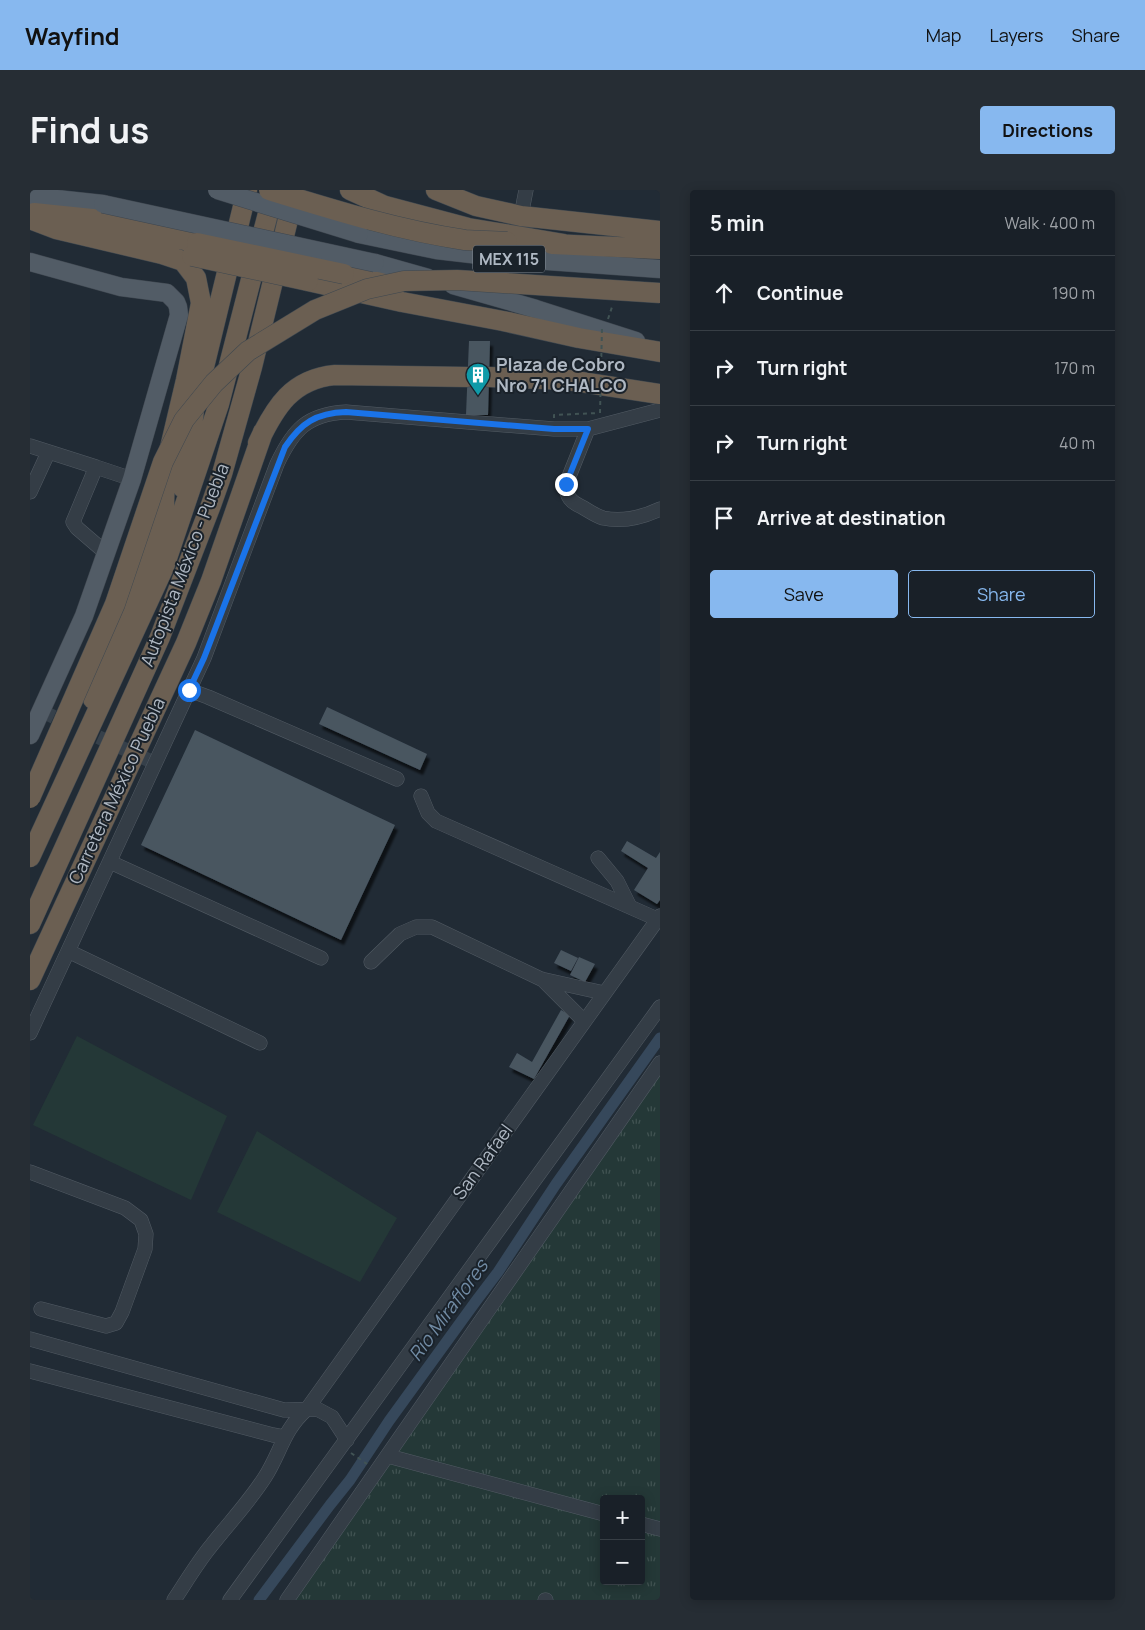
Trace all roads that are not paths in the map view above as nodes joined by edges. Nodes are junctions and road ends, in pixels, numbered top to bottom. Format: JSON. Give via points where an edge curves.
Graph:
{"nodes":[{"id":1,"x":217,"y":190,"type":"edge"},
{"id":2,"x":247,"y":190,"type":"edge"},
{"id":3,"x":269,"y":190,"type":"edge"},
{"id":4,"x":274,"y":190,"type":"edge"},
{"id":5,"x":295,"y":190,"type":"edge"},
{"id":6,"x":350,"y":190,"type":"edge"},
{"id":7,"x":436,"y":190,"type":"edge"},
{"id":8,"x":526,"y":190,"type":"edge"},
{"id":9,"x":30,"y":196,"type":"edge"},
{"id":10,"x":30,"y":214,"type":"edge"},
{"id":11,"x":521,"y":216,"type":"junction"},
{"id":12,"x":30,"y":219,"type":"edge"},
{"id":13,"x":660,"y":232,"type":"edge"},
{"id":14,"x":564,"y":244,"type":"junction"},
{"id":15,"x":194,"y":249,"type":"junction"},
{"id":16,"x":660,"y":249,"type":"edge"},
{"id":17,"x":30,"y":262,"type":"edge"},
{"id":18,"x":660,"y":269,"type":"edge"},
{"id":19,"x":660,"y":293,"type":"edge"},
{"id":20,"x":503,"y":321,"type":"junction"},
{"id":21,"x":194,"y":334,"type":"junction"},
{"id":22,"x":660,"y":350,"type":"edge"},
{"id":23,"x":204,"y":367,"type":"junction"},
{"id":24,"x":467,"y":377,"type":"dead end"},
{"id":25,"x":489,"y":377,"type":"dead end"},
{"id":26,"x":633,"y":390,"type":"junction"},
{"id":27,"x":660,"y":394,"type":"edge"},
{"id":28,"x":660,"y":409,"type":"edge"},
{"id":29,"x":588,"y":429,"type":"junction"},
{"id":30,"x":263,"y":432,"type":"junction"},
{"id":31,"x":30,"y":446,"type":"edge"},
{"id":32,"x":48,"y":453,"type":"junction"},
{"id":33,"x":96,"y":467,"type":"junction"},
{"id":34,"x":165,"y":469,"type":"junction"},
{"id":35,"x":222,"y":474,"type":"junction"},
{"id":36,"x":132,"y":479,"type":"junction"},
{"id":37,"x":30,"y":492,"type":"edge"},
{"id":38,"x":660,"y":509,"type":"edge"},
{"id":39,"x":181,"y":517,"type":"junction"},
{"id":40,"x":215,"y":530,"type":"junction"},
{"id":41,"x":106,"y":553,"type":"junction"},
{"id":42,"x":196,"y":620,"type":"junction"},
{"id":43,"x":134,"y":634,"type":"junction"},
{"id":44,"x":160,"y":637,"type":"junction"},
{"id":45,"x":189,"y":690,"type":"junction"},
{"id":46,"x":30,"y":736,"type":"edge"},
{"id":47,"x":80,"y":750,"type":"junction"},
{"id":48,"x":397,"y":779,"type":"dead end"},
{"id":49,"x":421,"y":796,"type":"dead end"},
{"id":50,"x":30,"y":798,"type":"edge"},
{"id":51,"x":30,"y":857,"type":"edge"},
{"id":52,"x":598,"y":858,"type":"dead end"},
{"id":53,"x":110,"y":862,"type":"junction"},
{"id":54,"x":630,"y":907,"type":"junction"},
{"id":55,"x":659,"y":917,"type":"edge"},
{"id":56,"x":30,"y":924,"type":"edge"},
{"id":57,"x":68,"y":950,"type":"junction"},
{"id":58,"x":321,"y":958,"type":"dead end"},
{"id":59,"x":371,"y":962,"type":"dead end"},
{"id":60,"x":541,"y":979,"type":"junction"},
{"id":61,"x":30,"y":980,"type":"edge"},
{"id":62,"x":604,"y":993,"type":"junction"},
{"id":63,"x":660,"y":1007,"type":"edge"},
{"id":64,"x":584,"y":1022,"type":"junction"},
{"id":65,"x":30,"y":1034,"type":"edge"},
{"id":66,"x":260,"y":1042,"type":"dead end"},
{"id":67,"x":660,"y":1063,"type":"edge"},
{"id":68,"x":30,"y":1172,"type":"edge"},
{"id":69,"x":41,"y":1309,"type":"dead end"},
{"id":70,"x":30,"y":1339,"type":"edge"},
{"id":71,"x":30,"y":1371,"type":"edge"},
{"id":72,"x":307,"y":1409,"type":"junction"},
{"id":73,"x":284,"y":1437,"type":"junction"},
{"id":74,"x":348,"y":1446,"type":"junction"},
{"id":75,"x":388,"y":1456,"type":"junction"},
{"id":76,"x":600,"y":1513,"type":"edge"},
{"id":77,"x":645,"y":1525,"type":"edge"},
{"id":78,"x":660,"y":1529,"type":"edge"},
{"id":79,"x":174,"y":1600,"type":"edge"},
{"id":80,"x":230,"y":1600,"type":"edge"},
{"id":81,"x":287,"y":1600,"type":"edge"}],
"edges":[{"from":1,"to":18,"type":"main road","number":"MEX 115","bridge":true,"via":[[359,234],[436,250]]},
{"from":2,"to":23,"type":"highway"},
{"from":3,"to":14,"type":"highway","bridge":true,"via":[[416,231],[467,240]]},
{"from":4,"to":39,"type":"highway","name":"Autopista México - Puebla","via":[[219,404]]},
{"from":5,"to":35,"type":"highway","name":"Autopista México - Puebla"},
{"from":6,"to":14,"type":"highway","via":[[385,206],[468,228]]},
{"from":7,"to":11,"type":"highway","via":[[476,206]]},
{"from":8,"to":11,"type":"street"},
{"from":9,"to":22,"type":"main road","number":"MEX 115","bridge":true,"via":[[103,204],[376,263],[536,309]]},
{"from":10,"to":15,"type":"highway"},
{"from":11,"to":13,"type":"highway"},
{"from":12,"to":21,"type":"highway","via":[[56,229],[183,261],[196,278],[201,303]]},
{"from":14,"to":16,"type":"highway"},
{"from":15,"to":20,"type":"highway","bridge":true,"via":[[308,281]]},
{"from":15,"to":20,"type":"highway","bridge":true,"via":[[344,274],[414,291]]},
{"from":17,"to":36,"type":"main road","via":[[120,287],[167,293],[178,307],[179,314]]},
{"from":19,"to":50,"type":"highway","bridge":true,"via":[[458,280],[404,282],[367,290],[315,310],[248,351],[214,383],[184,420],[163,462],[115,604]]},
{"from":20,"to":22,"type":"highway","via":[[579,338]]},
{"from":21,"to":23,"type":"highway"},
{"from":21,"to":34,"type":"highway"},
{"from":23,"to":39,"type":"highway","via":[[184,461]]},
{"from":24,"to":30,"type":"highway","via":[[325,376],[293,390],[276,408]]},
{"from":25,"to":26,"type":"highway","via":[[568,380]]},
{"from":26,"to":27,"type":"highway"},
{"from":26,"to":28,"type":"street"},
{"from":28,"to":29,"type":"street"},
{"from":29,"to":38,"type":"street","via":[[566,484],[566,493],[572,502],[603,518],[646,516]]},
{"from":29,"to":45,"type":"street","via":[[346,412],[330,413],[307,423],[295,431],[277,464]]},
{"from":30,"to":40,"type":"highway"},
{"from":30,"to":42,"type":"highway","name":"Carretera México Puebla"},
{"from":31,"to":32,"type":"street"},
{"from":32,"to":33,"type":"street"},
{"from":32,"to":37,"type":"street"},
{"from":33,"to":36,"type":"street"},
{"from":33,"to":41,"type":"street","via":[[73,522]]},
{"from":34,"to":43,"type":"highway","via":[[164,508],[141,574]]},
{"from":34,"to":47,"type":"highway","via":[[134,560],[128,594],[104,659]]},
{"from":35,"to":40,"type":"highway"},
{"from":35,"to":44,"type":"highway","name":"Autopista México - Puebla"},
{"from":36,"to":41,"type":"main road"},
{"from":39,"to":43,"type":"highway","name":"Autopista México - Puebla","via":[[164,567]]},
{"from":40,"to":42,"type":"highway","via":[[207,580]]},
{"from":40,"to":44,"type":"highway"},
{"from":41,"to":46,"type":"main road","via":[[84,616]]},
{"from":42,"to":61,"type":"highway","name":"Carretera México Puebla"},
{"from":43,"to":47,"type":"highway","name":"Autopista México - Puebla"},
{"from":44,"to":56,"type":"highway","name":"Autopista México - Puebla"},
{"from":45,"to":48,"type":"street"},
{"from":45,"to":53,"type":"street"},
{"from":47,"to":51,"type":"highway","name":"Autopista México - Puebla"},
{"from":49,"to":54,"type":"street","via":[[428,813],[436,821]]},
{"from":52,"to":54,"type":"street","via":[[617,880]]},
{"from":53,"to":57,"type":"street"},
{"from":53,"to":58,"type":"street"},
{"from":54,"to":55,"type":"street"},
{"from":55,"to":62,"type":"street","name":"San Rafael"},
{"from":57,"to":65,"type":"street"},
{"from":57,"to":66,"type":"street"},
{"from":59,"to":60,"type":"street","via":[[400,934],[416,927],[432,927]]},
{"from":60,"to":62,"type":"street"},
{"from":60,"to":64,"type":"street"},
{"from":62,"to":64,"type":"street","name":"San Rafael"},
{"from":63,"to":74,"type":"street"},
{"from":64,"to":72,"type":"street","name":"San Rafael"},
{"from":67,"to":75,"type":"street"},
{"from":68,"to":69,"type":"street","via":[[125,1208],[141,1220],[146,1234],[145,1249],[116,1323],[106,1326]]},
{"from":70,"to":72,"type":"street","via":[[284,1410]]},
{"from":71,"to":73,"type":"street"},
{"from":72,"to":73,"type":"street","name":"San Rafael"},
{"from":72,"to":74,"type":"street","via":[[317,1409],[332,1417]]},
{"from":73,"to":79,"type":"street","name":"San Rafael","via":[[266,1475]]},
{"from":74,"to":80,"type":"street"},
{"from":75,"to":76,"type":"street"},
{"from":75,"to":81,"type":"street"},
{"from":77,"to":78,"type":"street"}]}
